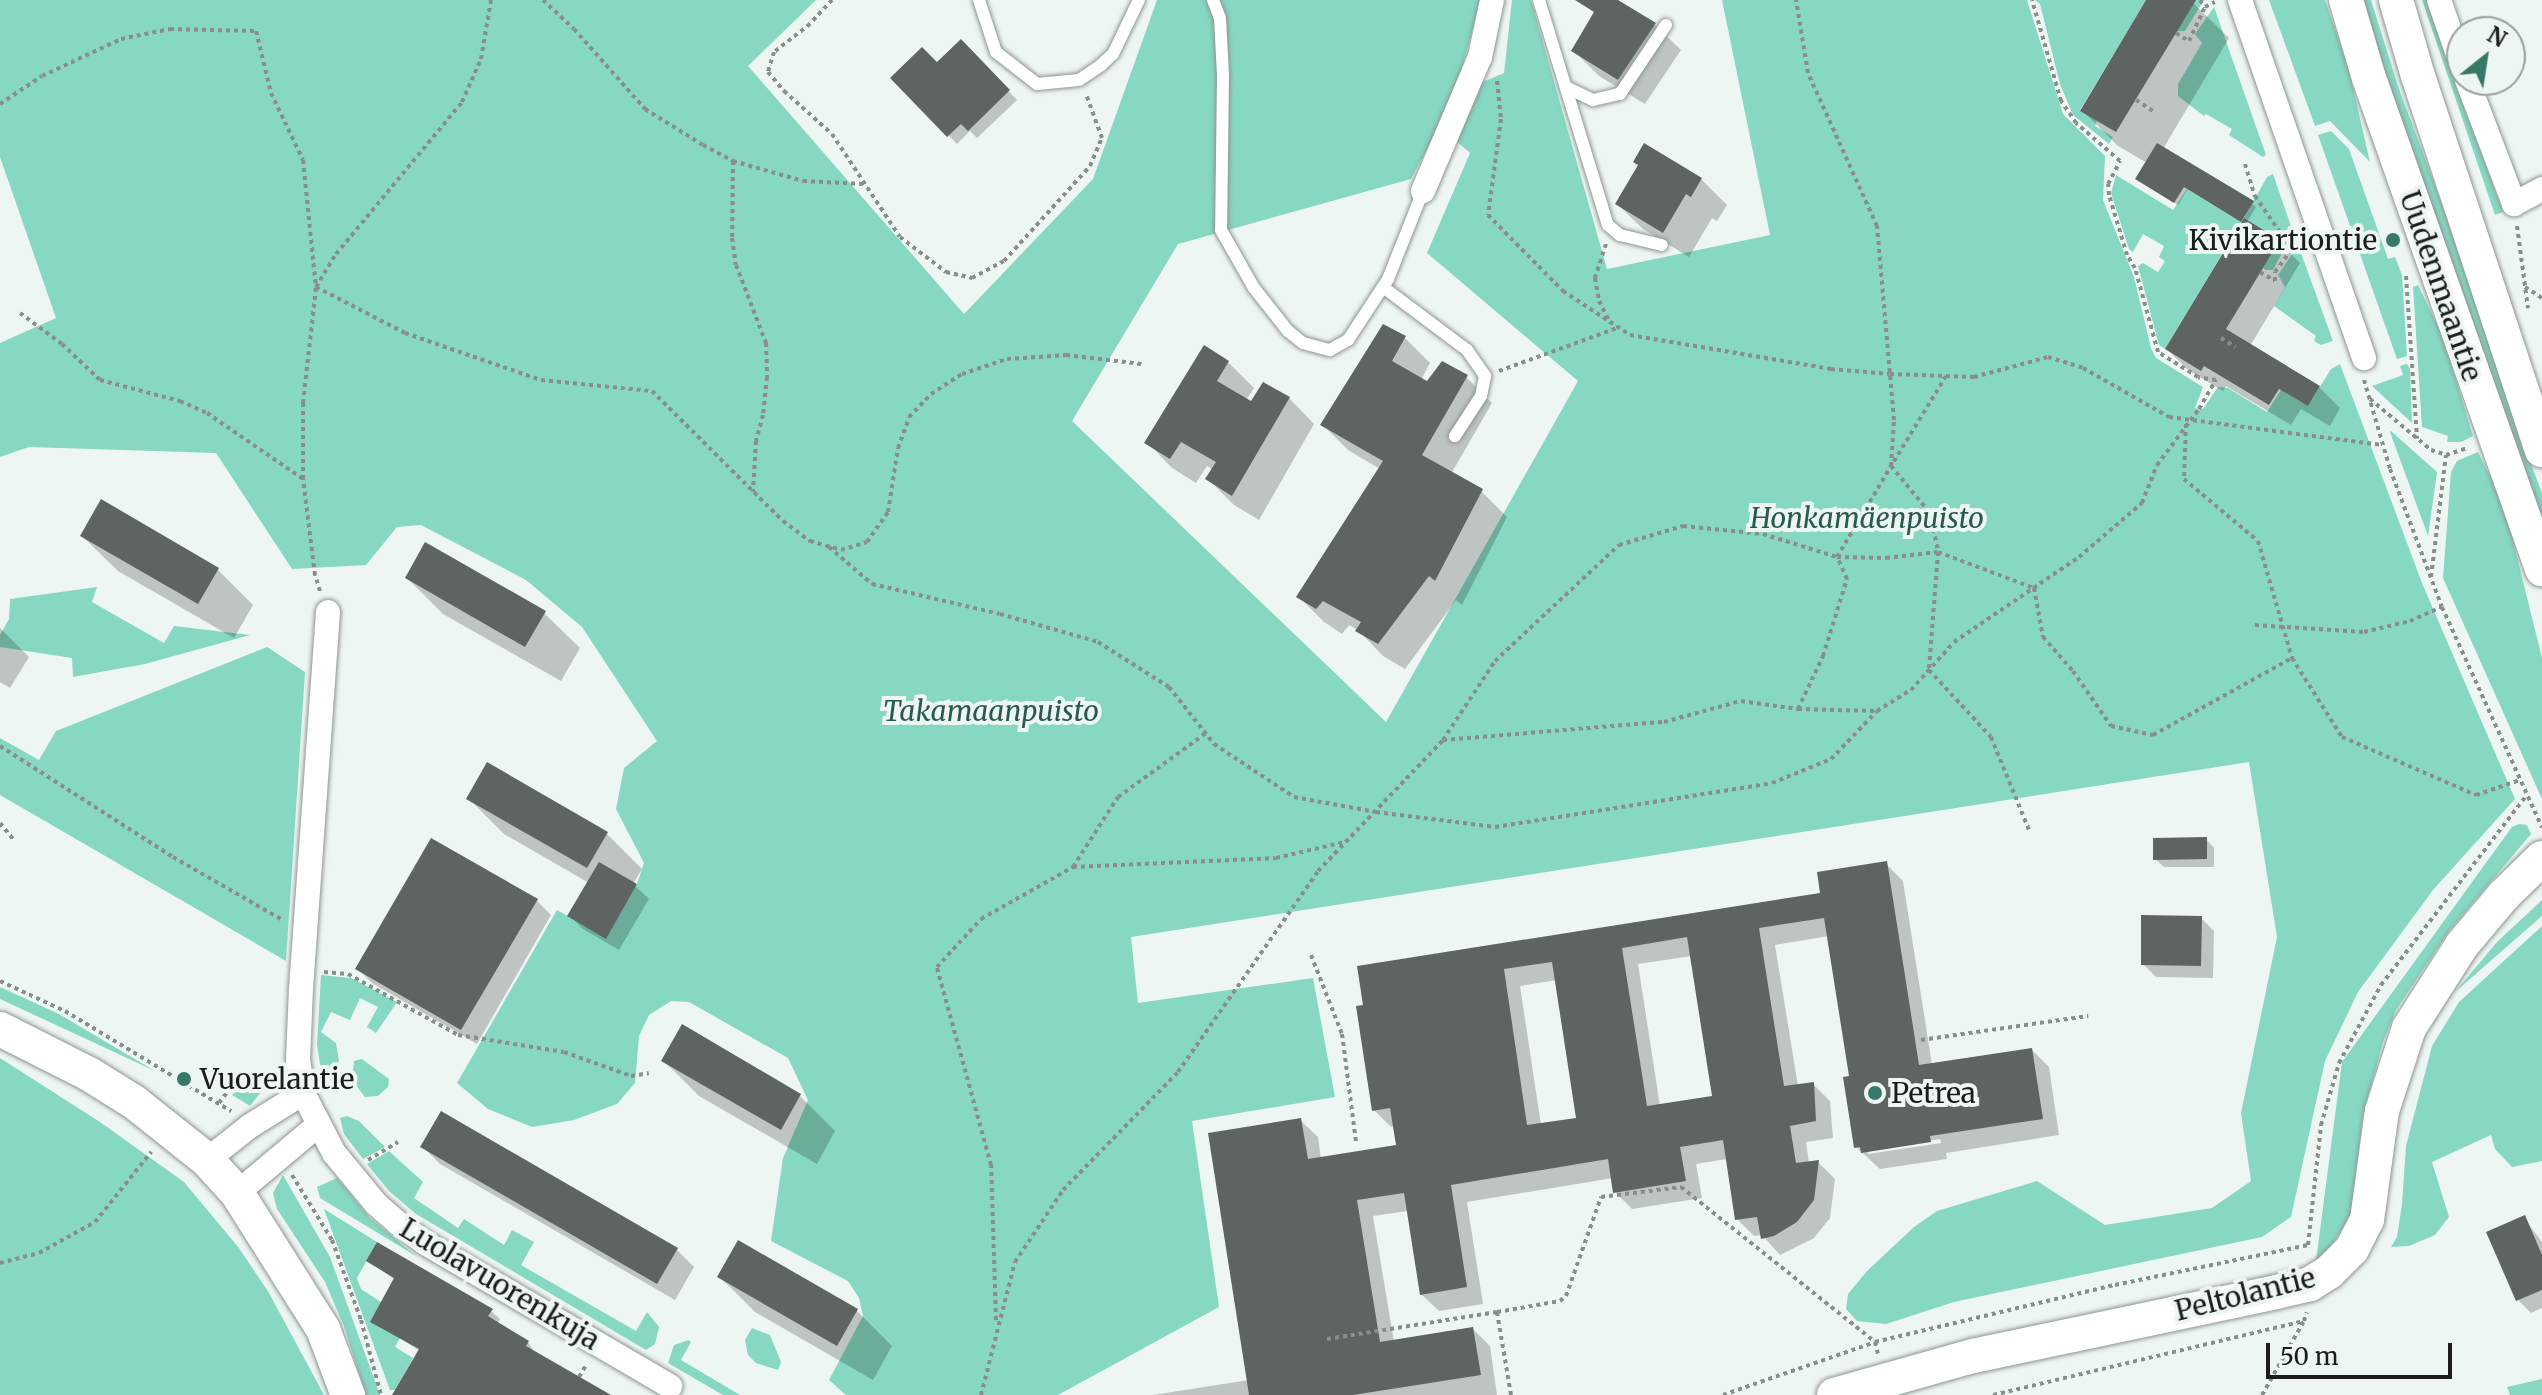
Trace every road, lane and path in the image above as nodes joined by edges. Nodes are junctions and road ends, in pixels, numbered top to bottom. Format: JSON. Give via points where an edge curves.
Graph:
{"nodes":[{"id":1,"x":491,"y":0,"type":"edge"},
{"id":2,"x":543,"y":0,"type":"edge"},
{"id":3,"x":832,"y":0,"type":"edge"},
{"id":4,"x":979,"y":0,"type":"edge"},
{"id":5,"x":1139,"y":0,"type":"edge"},
{"id":6,"x":1213,"y":0,"type":"edge"},
{"id":7,"x":1492,"y":0,"type":"edge"},
{"id":8,"x":1539,"y":0,"type":"edge"},
{"id":9,"x":1796,"y":0,"type":"edge"},
{"id":10,"x":2032,"y":0,"type":"edge"},
{"id":11,"x":2200,"y":0,"type":"edge"},
{"id":12,"x":2240,"y":0,"type":"edge"},
{"id":13,"x":2346,"y":0,"type":"edge"},
{"id":14,"x":2396,"y":0,"type":"edge"},
{"id":15,"x":2439,"y":0,"type":"edge"},
{"id":16,"x":2217,"y":1,"type":"edge"},
{"id":17,"x":2205,"y":7,"type":"junction"},
{"id":18,"x":2446,"y":20,"type":"edge"},
{"id":19,"x":1666,"y":25,"type":"dead end"},
{"id":20,"x":2176,"y":33,"type":"dead end"},
{"id":21,"x":1480,"y":57,"type":"junction"},
{"id":22,"x":1079,"y":80,"type":"junction"},
{"id":23,"x":1566,"y":87,"type":"junction"},
{"id":24,"x":2473,"y":96,"type":"edge"},
{"id":25,"x":2136,"y":100,"type":"dead end"},
{"id":26,"x":0,"y":104,"type":"edge"},
{"id":27,"x":2153,"y":111,"type":"dead end"},
{"id":28,"x":733,"y":161,"type":"junction"},
{"id":29,"x":2245,"y":164,"type":"dead end"},
{"id":30,"x":866,"y":184,"type":"junction"},
{"id":31,"x":2542,"y":189,"type":"edge"},
{"id":32,"x":1423,"y":191,"type":"joint"},
{"id":33,"x":2514,"y":204,"type":"junction"},
{"id":34,"x":1612,"y":231,"type":"junction"},
{"id":35,"x":2301,"y":239,"type":"dead end"},
{"id":36,"x":1662,"y":245,"type":"dead end"},
{"id":37,"x":2290,"y":247,"type":"junction"},
{"id":38,"x":2260,"y":272,"type":"dead end"},
{"id":39,"x":2406,"y":274,"type":"dead end"},
{"id":40,"x":316,"y":287,"type":"junction"},
{"id":41,"x":1383,"y":287,"type":"junction"},
{"id":42,"x":2525,"y":287,"type":"junction"},
{"id":43,"x":2542,"y":298,"type":"edge"},
{"id":44,"x":20,"y":313,"type":"dead end"},
{"id":45,"x":2529,"y":315,"type":"dead end"},
{"id":46,"x":1610,"y":323,"type":"junction"},
{"id":47,"x":1617,"y":328,"type":"junction"},
{"id":48,"x":2221,"y":338,"type":"dead end"},
{"id":49,"x":2235,"y":347,"type":"dead end"},
{"id":50,"x":2364,"y":358,"type":"joint"},
{"id":51,"x":1141,"y":364,"type":"dead end"},
{"id":52,"x":1890,"y":374,"type":"junction"},
{"id":53,"x":1485,"y":376,"type":"junction"},
{"id":54,"x":1946,"y":376,"type":"junction"},
{"id":55,"x":2367,"y":396,"type":"junction"},
{"id":56,"x":2187,"y":421,"type":"junction"},
{"id":57,"x":1455,"y":436,"type":"dead end"},
{"id":58,"x":2417,"y":439,"type":"junction"},
{"id":59,"x":2382,"y":445,"type":"junction"},
{"id":60,"x":2467,"y":448,"type":"dead end"},
{"id":61,"x":2542,"y":450,"type":"edge"},
{"id":62,"x":2446,"y":455,"type":"junction"},
{"id":63,"x":1891,"y":466,"type":"junction"},
{"id":64,"x":303,"y":479,"type":"junction"},
{"id":65,"x":753,"y":492,"type":"junction"},
{"id":66,"x":827,"y":546,"type":"junction"},
{"id":67,"x":1938,"y":552,"type":"junction"},
{"id":68,"x":1837,"y":557,"type":"junction"},
{"id":69,"x":2542,"y":569,"type":"edge"},
{"id":70,"x":2431,"y":579,"type":"junction"},
{"id":71,"x":2034,"y":588,"type":"junction"},
{"id":72,"x":2442,"y":607,"type":"junction"},
{"id":73,"x":328,"y":612,"type":"joint"},
{"id":74,"x":2255,"y":625,"type":"dead end"},
{"id":75,"x":2284,"y":630,"type":"junction"},
{"id":76,"x":2292,"y":658,"type":"junction"},
{"id":77,"x":1929,"y":670,"type":"junction"},
{"id":78,"x":1798,"y":709,"type":"junction"},
{"id":79,"x":1877,"y":711,"type":"junction"},
{"id":80,"x":1206,"y":733,"type":"junction"},
{"id":81,"x":1443,"y":740,"type":"junction"},
{"id":82,"x":0,"y":746,"type":"edge"},
{"id":83,"x":2520,"y":780,"type":"junction"},
{"id":84,"x":2527,"y":795,"type":"junction"},
{"id":85,"x":1376,"y":812,"type":"junction"},
{"id":86,"x":0,"y":823,"type":"edge"},
{"id":87,"x":2542,"y":827,"type":"edge"},
{"id":88,"x":2029,"y":830,"type":"dead end"},
{"id":89,"x":14,"y":840,"type":"dead end"},
{"id":90,"x":1346,"y":842,"type":"junction"},
{"id":91,"x":2542,"y":858,"type":"edge"},
{"id":92,"x":1073,"y":867,"type":"junction"},
{"id":93,"x":304,"y":933,"type":"junction"},
{"id":94,"x":1311,"y":955,"type":"dead end"},
{"id":95,"x":318,"y":971,"type":"dead end"},
{"id":96,"x":0,"y":981,"type":"edge"},
{"id":97,"x":2088,"y":1016,"type":"dead end"},
{"id":98,"x":0,"y":1029,"type":"edge"},
{"id":99,"x":1921,"y":1040,"type":"dead end"},
{"id":100,"x":649,"y":1073,"type":"dead end"},
{"id":101,"x":231,"y":1087,"type":"dead end"},
{"id":102,"x":303,"y":1093,"type":"junction"},
{"id":103,"x":219,"y":1103,"type":"junction"},
{"id":104,"x":234,"y":1112,"type":"dead end"},
{"id":105,"x":318,"y":1125,"type":"junction"},
{"id":106,"x":398,"y":1142,"type":"dead end"},
{"id":107,"x":1356,"y":1142,"type":"dead end"},
{"id":108,"x":153,"y":1149,"type":"dead end"},
{"id":109,"x":207,"y":1160,"type":"junction"},
{"id":110,"x":363,"y":1164,"type":"dead end"},
{"id":111,"x":289,"y":1171,"type":"dead end"},
{"id":112,"x":237,"y":1193,"type":"junction"},
{"id":113,"x":0,"y":1263,"type":"edge"},
{"id":114,"x":2310,"y":1304,"type":"dead end"},
{"id":115,"x":1497,"y":1312,"type":"junction"},
{"id":116,"x":2304,"y":1321,"type":"junction"},
{"id":117,"x":997,"y":1326,"type":"junction"},
{"id":118,"x":1327,"y":1339,"type":"dead end"},
{"id":119,"x":1875,"y":1342,"type":"junction"},
{"id":120,"x":587,"y":1363,"type":"dead end"},
{"id":121,"x":579,"y":1377,"type":"dead end"},
{"id":122,"x":670,"y":1386,"type":"dead end"},
{"id":123,"x":1853,"y":1392,"type":"edge"},
{"id":124,"x":348,"y":1395,"type":"edge"},
{"id":125,"x":381,"y":1395,"type":"edge"},
{"id":126,"x":981,"y":1395,"type":"edge"},
{"id":127,"x":1511,"y":1395,"type":"edge"},
{"id":128,"x":1723,"y":1395,"type":"edge"},
{"id":129,"x":1993,"y":1395,"type":"edge"},
{"id":130,"x":2262,"y":1395,"type":"edge"}],
"edges":[{"from":1,"to":40,"type":"path","via":[[481,59],[462,102],[336,254]]},
{"from":2,"to":28,"type":"path","via":[[645,109]]},
{"from":3,"to":30,"type":"path","via":[[774,52],[768,72],[832,134]]},
{"from":4,"to":22,"type":"lane","via":[[996,52],[1037,84]]},
{"from":5,"to":22,"type":"lane","via":[[1113,54]]},
{"from":6,"to":41,"type":"lane","via":[[1220,18],[1223,76],[1221,230],[1254,288],[1288,331],[1303,343],[1330,350],[1348,340]]},
{"from":7,"to":21,"type":"street"},
{"from":8,"to":23,"type":"lane"},
{"from":9,"to":52,"type":"path","via":[[1808,73],[1877,226]]},
{"from":10,"to":56,"type":"path","via":[[2061,101],[2076,123],[2120,161],[2108,184],[2109,195],[2158,352],[2198,377],[2216,380]]},
{"from":11,"to":17,"type":"path"},
{"from":12,"to":50,"type":"street"},
{"from":13,"to":69,"type":"street","name":"Uudenmaantie"},
{"from":14,"to":61,"type":"street","name":"Uudenmaantie"},
{"from":15,"to":18,"type":"street"},
{"from":16,"to":17,"type":"path"},
{"from":17,"to":20,"type":"path","via":[[2189,41]]},
{"from":19,"to":23,"type":"lane","via":[[1620,94],[1593,100]]},
{"from":21,"to":32,"type":"street"},
{"from":21,"to":46,"type":"path","via":[[1495,73],[1501,107],[1488,215],[1563,291]]},
{"from":22,"to":30,"type":"path","via":[[1102,138],[1090,166],[1004,261],[972,278],[946,272],[910,246]]},
{"from":23,"to":34,"type":"lane"},
{"from":24,"to":33,"type":"street"},
{"from":25,"to":27,"type":"path"},
{"from":26,"to":40,"type":"path","via":[[42,76],[121,39],[170,29],[256,31],[271,93],[303,160]]},
{"from":28,"to":30,"type":"path","via":[[803,181]]},
{"from":28,"to":65,"type":"path","via":[[736,265],[766,343]]},
{"from":29,"to":37,"type":"path","via":[[2255,196]]},
{"from":31,"to":33,"type":"street"},
{"from":32,"to":41,"type":"lane"},
{"from":33,"to":42,"type":"path"},
{"from":34,"to":36,"type":"lane"},
{"from":34,"to":46,"type":"path","via":[[1595,278]]},
{"from":35,"to":37,"type":"path"},
{"from":37,"to":38,"type":"path","via":[[2275,281]]},
{"from":39,"to":58,"type":"path"},
{"from":40,"to":64,"type":"path","via":[[303,403]]},
{"from":40,"to":65,"type":"path","via":[[405,333],[541,380],[652,391]]},
{"from":41,"to":53,"type":"lane","via":[[1467,350]]},
{"from":42,"to":43,"type":"path"},
{"from":42,"to":45,"type":"path"},
{"from":44,"to":64,"type":"path","via":[[100,380],[207,413]]},
{"from":46,"to":47,"type":"path"},
{"from":47,"to":52,"type":"path","via":[[1670,343]]},
{"from":47,"to":53,"type":"path"},
{"from":48,"to":49,"type":"path"},
{"from":50,"to":55,"type":"path"},
{"from":51,"to":66,"type":"path","via":[[1066,355],[1007,359],[962,374],[931,394],[909,417],[898,448],[888,512],[867,542],[841,550]]},
{"from":52,"to":54,"type":"path"},
{"from":52,"to":63,"type":"path"},
{"from":53,"to":57,"type":"lane","via":[[1481,396]]},
{"from":54,"to":56,"type":"path","via":[[1974,377],[2036,358],[2065,360],[2152,411]]},
{"from":54,"to":63,"type":"path"},
{"from":55,"to":58,"type":"path"},
{"from":55,"to":59,"type":"path"},
{"from":56,"to":59,"type":"path"},
{"from":56,"to":71,"type":"path","via":[[2157,465],[2142,503]]},
{"from":56,"to":75,"type":"path","via":[[2184,479],[2258,541]]},
{"from":58,"to":62,"type":"path"},
{"from":59,"to":70,"type":"path"},
{"from":60,"to":62,"type":"path"},
{"from":62,"to":70,"type":"path"},
{"from":63,"to":67,"type":"path","via":[[1930,513]]},
{"from":63,"to":68,"type":"path"},
{"from":64,"to":73,"type":"path","via":[[315,575]]},
{"from":65,"to":66,"type":"path","via":[[810,541]]},
{"from":66,"to":80,"type":"path","via":[[872,584],[1098,642],[1169,687]]},
{"from":67,"to":68,"type":"path"},
{"from":67,"to":71,"type":"path"},
{"from":67,"to":77,"type":"path"},
{"from":68,"to":78,"type":"path","via":[[1847,579],[1823,656]]},
{"from":68,"to":81,"type":"path","via":[[1763,534],[1683,526],[1619,545],[1495,661]]},
{"from":70,"to":72,"type":"path"},
{"from":71,"to":76,"type":"path","via":[[2043,637],[2111,726],[2153,735]]},
{"from":71,"to":77,"type":"path","via":[[1954,642]]},
{"from":72,"to":75,"type":"path","via":[[2380,630]]},
{"from":72,"to":83,"type":"path"},
{"from":73,"to":93,"type":"street"},
{"from":74,"to":75,"type":"path"},
{"from":75,"to":76,"type":"path"},
{"from":76,"to":83,"type":"path","via":[[2342,737],[2476,795]]},
{"from":77,"to":79,"type":"path","via":[[1911,690]]},
{"from":77,"to":88,"type":"path","via":[[1991,737]]},
{"from":78,"to":79,"type":"path"},
{"from":78,"to":81,"type":"path","via":[[1741,701],[1664,722]]},
{"from":79,"to":85,"type":"path","via":[[1831,759],[1772,783],[1495,827]]},
{"from":80,"to":85,"type":"path","via":[[1214,744],[1294,797]]},
{"from":80,"to":92,"type":"path","via":[[1118,797]]},
{"from":81,"to":85,"type":"path"},
{"from":82,"to":93,"type":"path"},
{"from":83,"to":84,"type":"path"},
{"from":84,"to":87,"type":"path"},
{"from":84,"to":119,"type":"path","via":[[2381,985],[2339,1063],[2321,1125],[2308,1245]]},
{"from":85,"to":90,"type":"path"},
{"from":86,"to":89,"type":"path"},
{"from":90,"to":92,"type":"path","via":[[1276,858]]},
{"from":90,"to":117,"type":"path","via":[[1318,871],[1178,1072],[1063,1190],[1015,1262]]},
{"from":91,"to":123,"type":"street","name":"Peltolantie","via":[[2462,945],[2409,1028],[2382,1111],[2367,1220],[2352,1249],[2329,1272],[2310,1284],[2040,1341]]},
{"from":92,"to":117,"type":"path","via":[[981,919],[937,967],[991,1165]]},
{"from":93,"to":102,"type":"street","via":[[298,1060]]},
{"from":94,"to":107,"type":"path","via":[[1342,1034]]},
{"from":95,"to":100,"type":"path","via":[[348,974],[458,1035],[564,1052],[631,1076]]},
{"from":96,"to":103,"type":"path","via":[[65,1011]]},
{"from":97,"to":99,"type":"path"},
{"from":98,"to":109,"type":"street","via":[[134,1102]]},
{"from":101,"to":103,"type":"path"},
{"from":102,"to":105,"type":"street"},
{"from":102,"to":109,"type":"street"},
{"from":103,"to":104,"type":"path"},
{"from":105,"to":112,"type":"street"},
{"from":105,"to":122,"type":"street","name":"Luolavuorenkuja","via":[[354,1179],[407,1230]]},
{"from":106,"to":110,"type":"path"},
{"from":108,"to":113,"type":"path","via":[[95,1222],[39,1253]]},
{"from":109,"to":112,"type":"street"},
{"from":111,"to":125,"type":"path","via":[[332,1240]]},
{"from":112,"to":124,"type":"street","via":[[323,1329]]},
{"from":114,"to":116,"type":"path"},
{"from":115,"to":118,"type":"path"},
{"from":115,"to":119,"type":"path","via":[[1566,1296],[1601,1197],[1681,1187]]},
{"from":115,"to":127,"type":"path"},
{"from":116,"to":129,"type":"path"},
{"from":116,"to":130,"type":"path"},
{"from":117,"to":126,"type":"path"},
{"from":119,"to":128,"type":"path"},
{"from":120,"to":121,"type":"path"}]}
